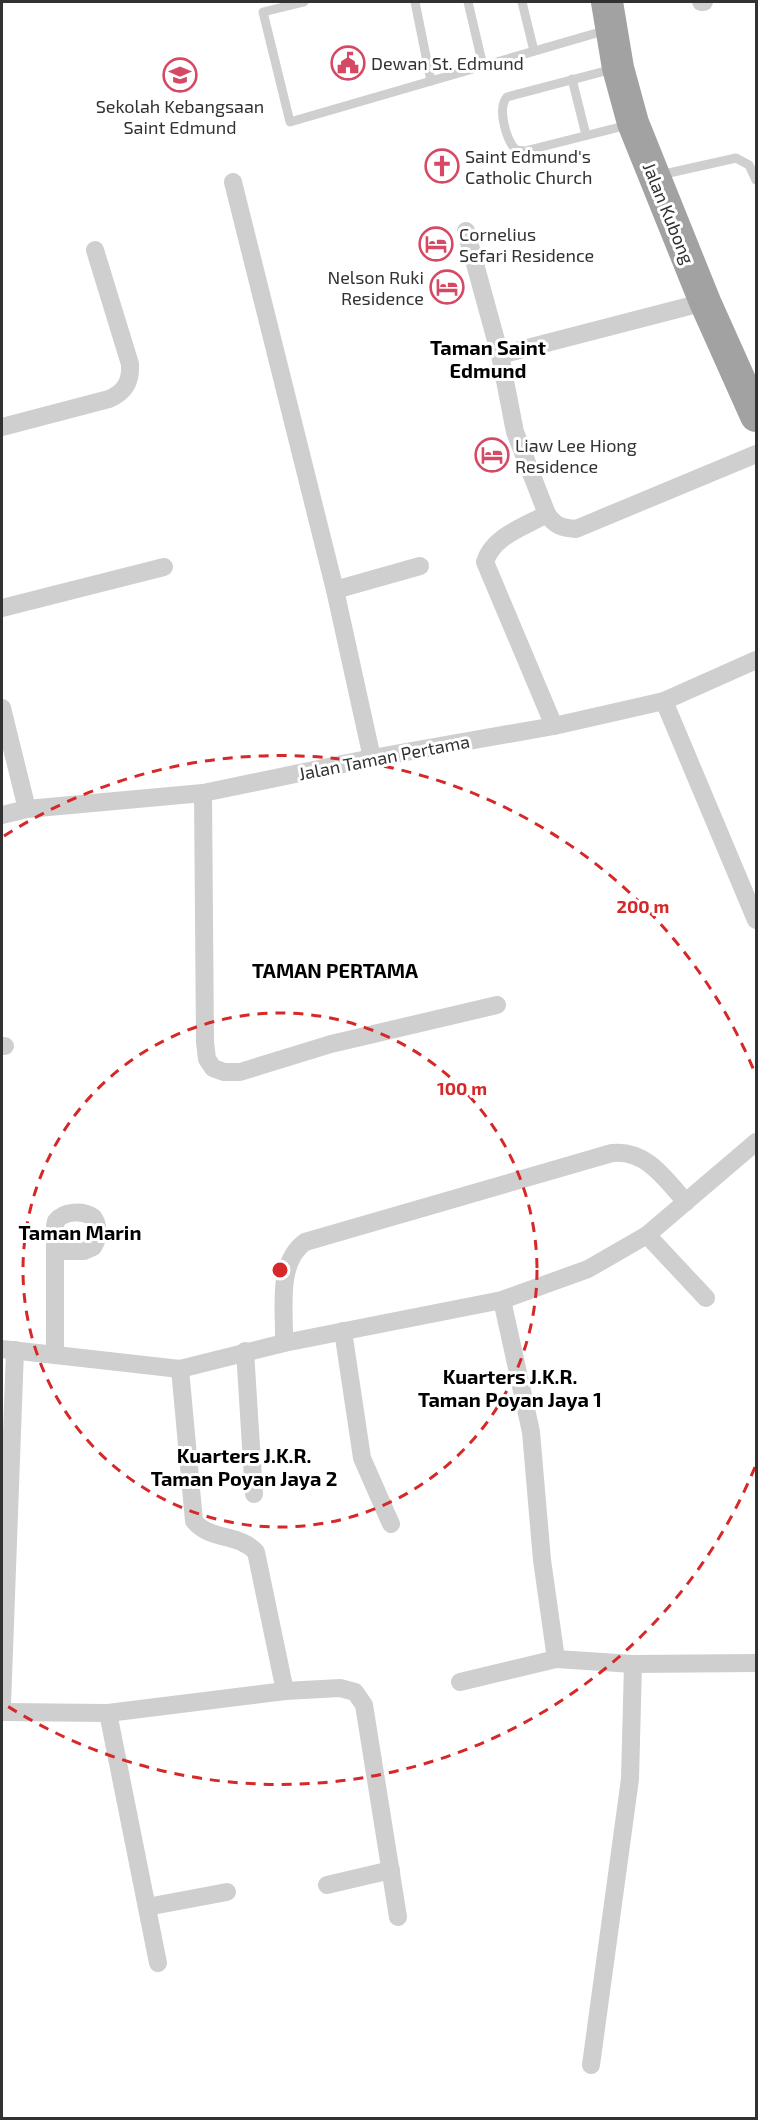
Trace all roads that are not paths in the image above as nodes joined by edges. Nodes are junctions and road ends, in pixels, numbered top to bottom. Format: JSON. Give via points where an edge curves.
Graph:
{"nodes":[{"id":1,"x":304,"y":2,"type":"edge"},
{"id":2,"x":415,"y":2,"type":"edge"},
{"id":3,"x":468,"y":2,"type":"edge"},
{"id":4,"x":522,"y":2,"type":"edge"},
{"id":5,"x":610,"y":15,"type":"edge"},
{"id":6,"x":534,"y":51,"type":"junction"},
{"id":7,"x":483,"y":66,"type":"junction"},
{"id":8,"x":618,"y":68,"type":"junction"},
{"id":9,"x":572,"y":79,"type":"junction"},
{"id":10,"x":431,"y":81,"type":"junction"},
{"id":11,"x":633,"y":123,"type":"junction"},
{"id":12,"x":586,"y":135,"type":"junction"},
{"id":13,"x":654,"y":176,"type":"junction"},
{"id":14,"x":756,"y":180,"type":"edge"},
{"id":15,"x":234,"y":182,"type":"dead end"},
{"id":16,"x":466,"y":231,"type":"dead end"},
{"id":17,"x":96,"y":250,"type":"dead end"},
{"id":18,"x":705,"y":302,"type":"junction"},
{"id":19,"x":500,"y":355,"type":"junction"},
{"id":20,"x":756,"y":416,"type":"edge"},
{"id":21,"x":2,"y":427,"type":"edge"},
{"id":22,"x":756,"y":454,"type":"edge"},
{"id":23,"x":547,"y":514,"type":"junction"},
{"id":24,"x":420,"y":566,"type":"dead end"},
{"id":25,"x":164,"y":567,"type":"dead end"},
{"id":26,"x":335,"y":590,"type":"junction"},
{"id":27,"x":2,"y":608,"type":"edge"},
{"id":28,"x":756,"y":660,"type":"edge"},
{"id":29,"x":664,"y":701,"type":"junction"},
{"id":30,"x":2,"y":708,"type":"edge"},
{"id":31,"x":554,"y":726,"type":"junction"},
{"id":32,"x":372,"y":758,"type":"junction"},
{"id":33,"x":203,"y":793,"type":"junction"},
{"id":34,"x":27,"y":809,"type":"junction"},
{"id":35,"x":2,"y":815,"type":"edge"},
{"id":36,"x":756,"y":920,"type":"edge"},
{"id":37,"x":497,"y":1005,"type":"dead end"},
{"id":38,"x":756,"y":1142,"type":"edge"},
{"id":39,"x":686,"y":1202,"type":"junction"},
{"id":40,"x":647,"y":1235,"type":"junction"},
{"id":41,"x":56,"y":1251,"type":"dead end"},
{"id":42,"x":706,"y":1298,"type":"dead end"},
{"id":43,"x":502,"y":1300,"type":"junction"},
{"id":44,"x":343,"y":1330,"type":"junction"},
{"id":45,"x":284,"y":1343,"type":"junction"},
{"id":46,"x":8,"y":1350,"type":"edge"},
{"id":47,"x":245,"y":1351,"type":"junction"},
{"id":48,"x":55,"y":1355,"type":"junction"},
{"id":49,"x":180,"y":1369,"type":"junction"},
{"id":50,"x":254,"y":1494,"type":"dead end"},
{"id":51,"x":391,"y":1524,"type":"dead end"},
{"id":52,"x":555,"y":1659,"type":"junction"},
{"id":53,"x":756,"y":1663,"type":"edge"},
{"id":54,"x":633,"y":1664,"type":"junction"},
{"id":55,"x":460,"y":1682,"type":"dead end"},
{"id":56,"x":285,"y":1691,"type":"junction"},
{"id":57,"x":2,"y":1705,"type":"edge"},
{"id":58,"x":2,"y":1712,"type":"edge"},
{"id":59,"x":108,"y":1713,"type":"junction"},
{"id":60,"x":391,"y":1870,"type":"junction"},
{"id":61,"x":327,"y":1885,"type":"dead end"},
{"id":62,"x":227,"y":1892,"type":"dead end"},
{"id":63,"x":147,"y":1907,"type":"junction"},
{"id":64,"x":398,"y":1917,"type":"dead end"},
{"id":65,"x":158,"y":1963,"type":"dead end"},
{"id":66,"x":591,"y":2065,"type":"dead end"}],
"edges":[{"from":1,"to":10,"type":"lane","via":[[263,12],[290,122]]},
{"from":2,"to":10,"type":"lane"},
{"from":3,"to":7,"type":"lane"},
{"from":4,"to":6,"type":"lane"},
{"from":5,"to":6,"type":"lane"},
{"from":5,"to":8,"type":"highway","name":"Jalan Kubong"},
{"from":6,"to":7,"type":"lane"},
{"from":7,"to":10,"type":"lane"},
{"from":8,"to":9,"type":"lane"},
{"from":8,"to":11,"type":"highway","name":"Jalan Kubong"},
{"from":9,"to":12,"type":"lane"},
{"from":9,"to":12,"type":"lane","via":[[507,97],[502,110],[510,142],[516,150],[525,151]]},
{"from":11,"to":12,"type":"lane"},
{"from":11,"to":13,"type":"highway","name":"Jalan Kubong"},
{"from":13,"to":14,"type":"lane","via":[[736,158],[749,165]]},
{"from":13,"to":18,"type":"highway","name":"Jalan Kubong"},
{"from":15,"to":26,"type":"street"},
{"from":16,"to":19,"type":"street"},
{"from":17,"to":21,"type":"street","via":[[129,364],[126,386],[109,399]]},
{"from":18,"to":19,"type":"street"},
{"from":18,"to":20,"type":"highway","name":"Jalan Kubong"},
{"from":19,"to":23,"type":"street","via":[[516,432]]},
{"from":22,"to":23,"type":"street","via":[[576,529],[553,523]]},
{"from":23,"to":31,"type":"street","via":[[495,542],[485,562]]},
{"from":24,"to":26,"type":"street"},
{"from":25,"to":27,"type":"street"},
{"from":26,"to":32,"type":"street"},
{"from":28,"to":29,"type":"street","name":"Jalan Taman Pertama"},
{"from":29,"to":31,"type":"street","name":"Jalan Taman Pertama"},
{"from":29,"to":36,"type":"street"},
{"from":30,"to":34,"type":"street"},
{"from":31,"to":32,"type":"street","name":"Jalan Taman Pertama"},
{"from":32,"to":33,"type":"street","name":"Jalan Taman Pertama"},
{"from":33,"to":34,"type":"street","name":"Jalan Taman Pertama"},
{"from":33,"to":37,"type":"street","via":[[205,1042],[207,1059],[213,1068],[240,1072],[331,1044]]},
{"from":34,"to":35,"type":"street","name":"Jalan Taman Pertama"},
{"from":38,"to":39,"type":"street"},
{"from":39,"to":40,"type":"street"},
{"from":39,"to":45,"type":"street","via":[[649,1162],[626,1151],[305,1242],[296,1248],[286,1267]]},
{"from":40,"to":42,"type":"street"},
{"from":40,"to":43,"type":"street","via":[[588,1269]]},
{"from":41,"to":48,"type":"street"},
{"from":43,"to":44,"type":"street"},
{"from":43,"to":52,"type":"street","via":[[531,1432]]},
{"from":44,"to":45,"type":"street"},
{"from":44,"to":51,"type":"street","via":[[362,1458]]},
{"from":45,"to":47,"type":"street"},
{"from":46,"to":48,"type":"street"},
{"from":46,"to":57,"type":"street"},
{"from":47,"to":49,"type":"street"},
{"from":47,"to":50,"type":"street"},
{"from":48,"to":49,"type":"street"},
{"from":49,"to":56,"type":"street","via":[[194,1521],[208,1533],[242,1541],[256,1552]]},
{"from":52,"to":54,"type":"street"},
{"from":52,"to":55,"type":"street"},
{"from":53,"to":54,"type":"street"},
{"from":54,"to":66,"type":"street","via":[[630,1779]]},
{"from":56,"to":59,"type":"street"},
{"from":56,"to":60,"type":"street","via":[[340,1688],[361,1698]]},
{"from":58,"to":59,"type":"street"},
{"from":59,"to":63,"type":"street"},
{"from":60,"to":61,"type":"street"},
{"from":60,"to":64,"type":"street"},
{"from":62,"to":63,"type":"street"},
{"from":63,"to":65,"type":"street"}]}
